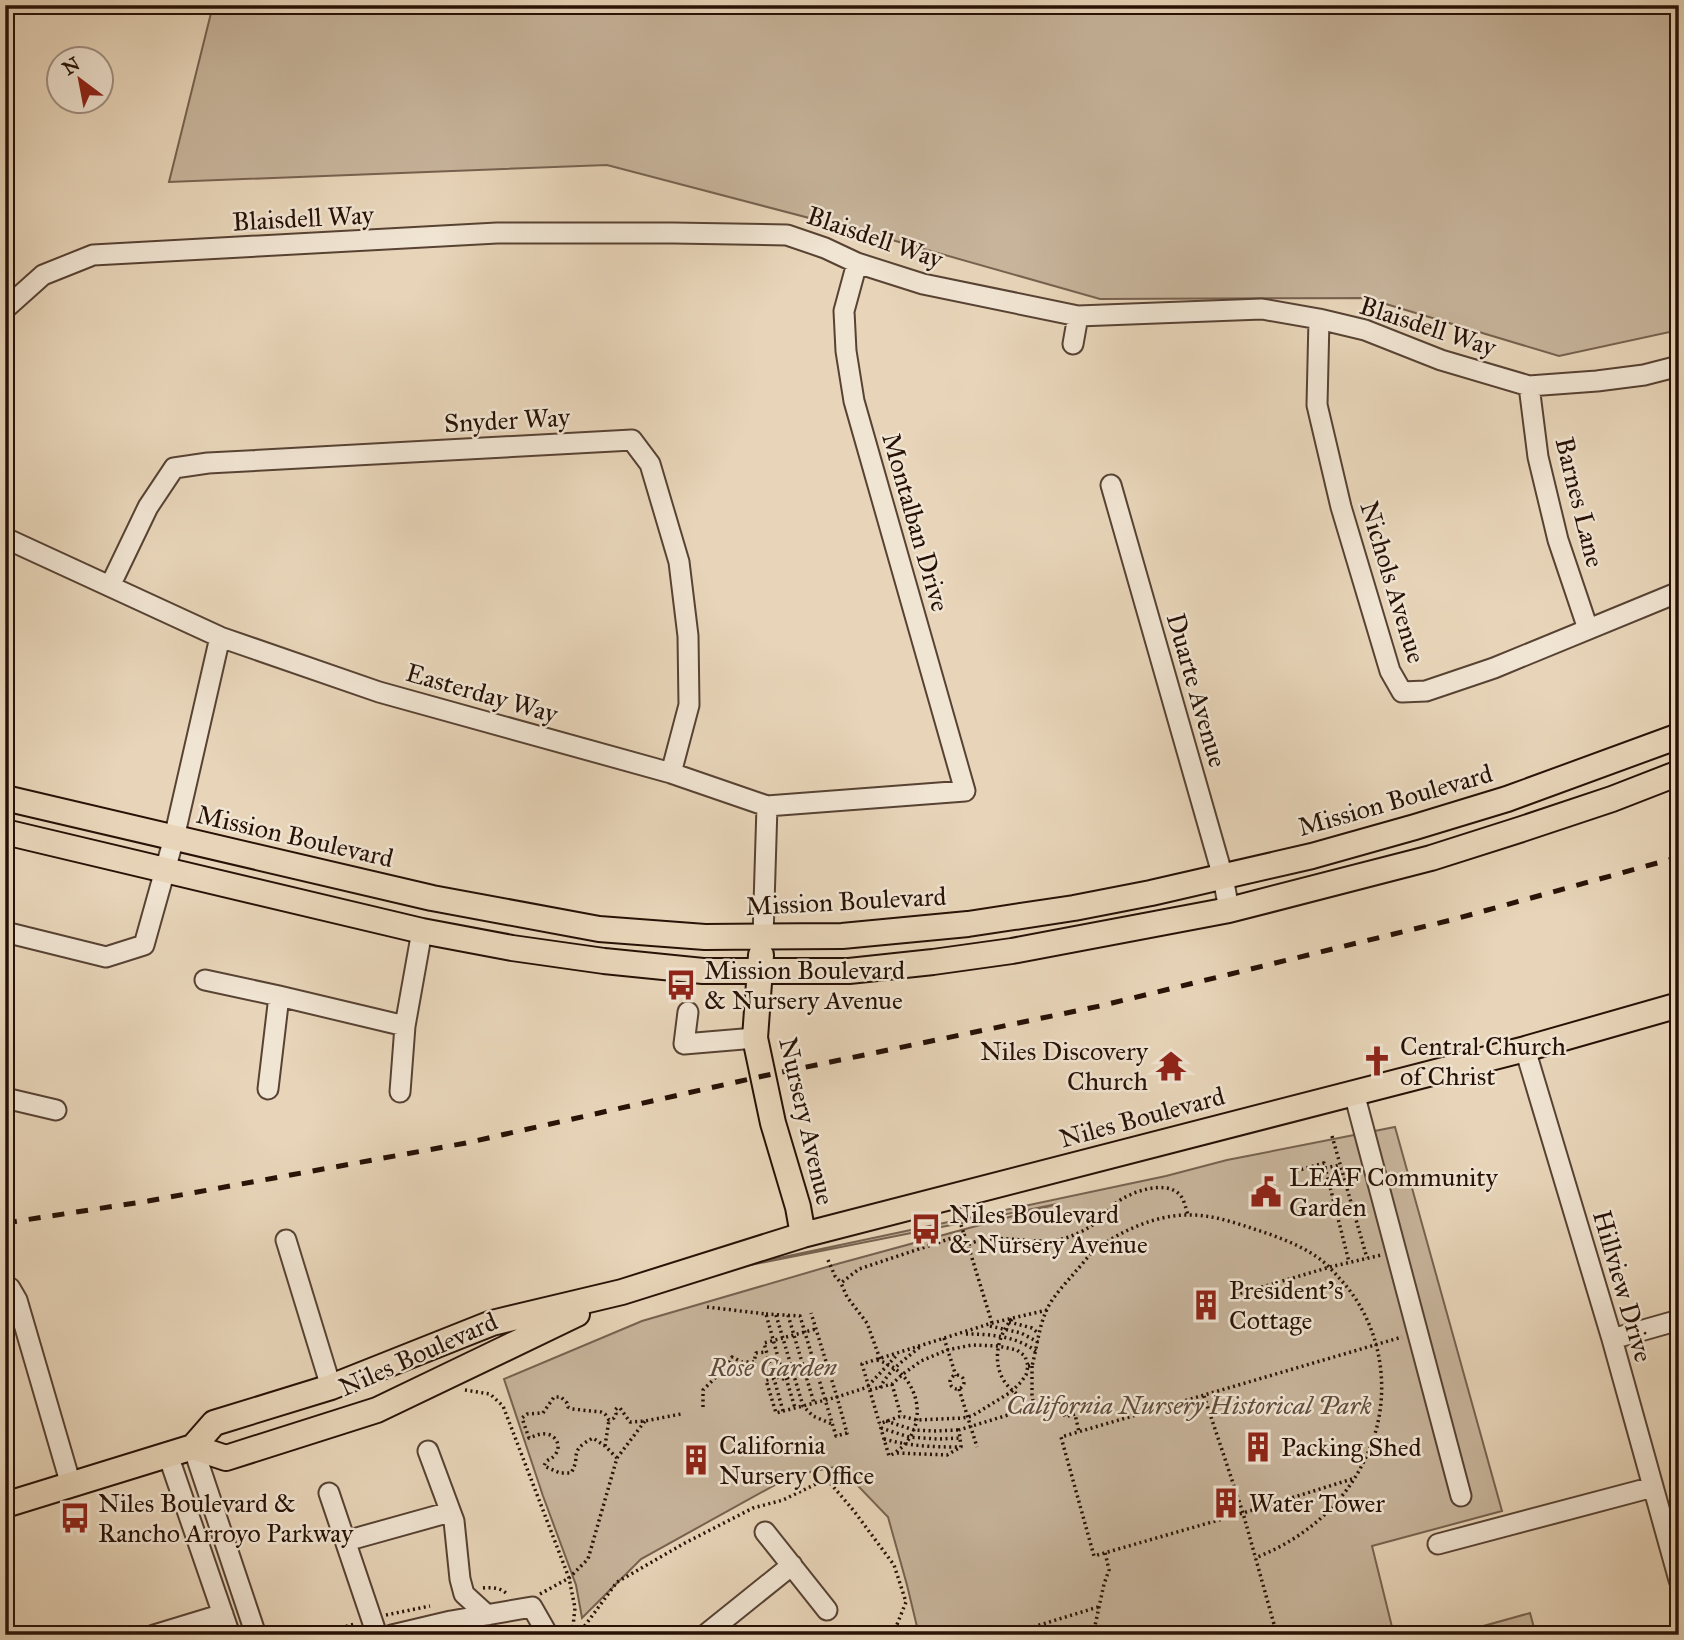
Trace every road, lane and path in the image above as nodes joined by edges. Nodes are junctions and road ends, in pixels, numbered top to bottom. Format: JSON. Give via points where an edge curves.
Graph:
{"nodes":[{"id":1,"x":857,"y":263,"type":"junction"},
{"id":2,"x":5,"y":309,"type":"edge"},
{"id":3,"x":1078,"y":316,"type":"junction"},
{"id":4,"x":1319,"y":319,"type":"junction"},
{"id":5,"x":1073,"y":344,"type":"dead end"},
{"id":6,"x":1679,"y":366,"type":"edge"},
{"id":7,"x":1529,"y":386,"type":"junction"},
{"id":8,"x":1111,"y":485,"type":"dead end"},
{"id":9,"x":5,"y":538,"type":"edge"},
{"id":10,"x":110,"y":586,"type":"junction"},
{"id":11,"x":1679,"y":592,"type":"edge"},
{"id":12,"x":1588,"y":629,"type":"junction"},
{"id":13,"x":220,"y":637,"type":"junction"},
{"id":14,"x":1679,"y":736,"type":"edge"},
{"id":15,"x":671,"y":773,"type":"junction"},
{"id":16,"x":1679,"y":773,"type":"edge"},
{"id":17,"x":965,"y":791,"type":"joint"},
{"id":18,"x":5,"y":798,"type":"edge"},
{"id":19,"x":767,"y":806,"type":"junction"},
{"id":20,"x":5,"y":832,"type":"edge"},
{"id":21,"x":174,"y":838,"type":"junction"},
{"id":22,"x":165,"y":870,"type":"junction"},
{"id":23,"x":1223,"y":877,"type":"junction"},
{"id":24,"x":1229,"y":910,"type":"junction"},
{"id":25,"x":5,"y":932,"type":"edge"},
{"id":26,"x":422,"y":932,"type":"junction"},
{"id":27,"x":763,"y":937,"type":"junction"},
{"id":28,"x":760,"y":971,"type":"junction"},
{"id":29,"x":205,"y":980,"type":"dead end"},
{"id":30,"x":279,"y":996,"type":"junction"},
{"id":31,"x":1679,"y":1005,"type":"edge"},
{"id":32,"x":688,"y":1012,"type":"dead end"},
{"id":33,"x":405,"y":1026,"type":"junction"},
{"id":34,"x":755,"y":1038,"type":"junction"},
{"id":35,"x":1525,"y":1049,"type":"junction"},
{"id":36,"x":268,"y":1090,"type":"dead end"},
{"id":37,"x":400,"y":1092,"type":"dead end"},
{"id":38,"x":1354,"y":1093,"type":"junction"},
{"id":39,"x":5,"y":1098,"type":"edge"},
{"id":40,"x":56,"y":1110,"type":"dead end"},
{"id":41,"x":1332,"y":1136,"type":"dead end"},
{"id":42,"x":1340,"y":1165,"type":"junction"},
{"id":43,"x":1325,"y":1168,"type":"junction"},
{"id":44,"x":1296,"y":1171,"type":"dead end"},
{"id":45,"x":1188,"y":1215,"type":"junction"},
{"id":46,"x":961,"y":1225,"type":"dead end"},
{"id":47,"x":964,"y":1234,"type":"junction"},
{"id":48,"x":803,"y":1236,"type":"junction"},
{"id":49,"x":286,"y":1240,"type":"dead end"},
{"id":50,"x":968,"y":1245,"type":"junction"},
{"id":51,"x":1381,"y":1255,"type":"dead end"},
{"id":52,"x":1367,"y":1258,"type":"junction"},
{"id":53,"x":828,"y":1260,"type":"dead end"},
{"id":54,"x":1349,"y":1262,"type":"junction"},
{"id":55,"x":1330,"y":1267,"type":"junction"},
{"id":56,"x":841,"y":1283,"type":"junction"},
{"id":57,"x":5,"y":1285,"type":"edge"},
{"id":58,"x":622,"y":1292,"type":"junction"},
{"id":59,"x":1235,"y":1295,"type":"dead end"},
{"id":60,"x":707,"y":1307,"type":"dead end"},
{"id":61,"x":1047,"y":1310,"type":"junction"},
{"id":62,"x":811,"y":1313,"type":"dead end"},
{"id":63,"x":766,"y":1314,"type":"junction"},
{"id":64,"x":776,"y":1315,"type":"junction"},
{"id":65,"x":788,"y":1315,"type":"junction"},
{"id":66,"x":1011,"y":1320,"type":"junction"},
{"id":67,"x":1679,"y":1320,"type":"edge"},
{"id":68,"x":990,"y":1324,"type":"junction"},
{"id":69,"x":816,"y":1329,"type":"junction"},
{"id":70,"x":1004,"y":1329,"type":"junction"},
{"id":71,"x":805,"y":1332,"type":"junction"},
{"id":72,"x":794,"y":1334,"type":"junction"},
{"id":73,"x":960,"y":1334,"type":"junction"},
{"id":74,"x":1040,"y":1334,"type":"junction"},
{"id":75,"x":783,"y":1337,"type":"junction"},
{"id":76,"x":1002,"y":1337,"type":"junction"},
{"id":77,"x":1402,"y":1337,"type":"dead end"},
{"id":78,"x":944,"y":1338,"type":"junction"},
{"id":79,"x":1612,"y":1339,"type":"junction"},
{"id":80,"x":774,"y":1340,"type":"junction"},
{"id":81,"x":1038,"y":1342,"type":"junction"},
{"id":82,"x":1376,"y":1344,"type":"junction"},
{"id":83,"x":923,"y":1345,"type":"junction"},
{"id":84,"x":998,"y":1346,"type":"junction"},
{"id":85,"x":947,"y":1350,"type":"junction"},
{"id":86,"x":1036,"y":1351,"type":"junction"},
{"id":87,"x":767,"y":1352,"type":"junction"},
{"id":88,"x":901,"y":1352,"type":"junction"},
{"id":89,"x":878,"y":1359,"type":"junction"},
{"id":90,"x":888,"y":1364,"type":"junction"},
{"id":91,"x":816,"y":1366,"type":"junction"},
{"id":92,"x":1030,"y":1366,"type":"junction"},
{"id":93,"x":896,"y":1367,"type":"junction"},
{"id":94,"x":781,"y":1368,"type":"junction"},
{"id":95,"x":804,"y":1369,"type":"junction"},
{"id":96,"x":791,"y":1373,"type":"junction"},
{"id":97,"x":903,"y":1374,"type":"junction"},
{"id":98,"x":956,"y":1376,"type":"junction"},
{"id":99,"x":776,"y":1377,"type":"junction"},
{"id":100,"x":786,"y":1378,"type":"junction"},
{"id":101,"x":892,"y":1384,"type":"junction"},
{"id":102,"x":331,"y":1387,"type":"junction"},
{"id":103,"x":869,"y":1388,"type":"junction"},
{"id":104,"x":880,"y":1388,"type":"junction"},
{"id":105,"x":464,"y":1389,"type":"dead end"},
{"id":106,"x":959,"y":1389,"type":"junction"},
{"id":107,"x":1012,"y":1390,"type":"junction"},
{"id":108,"x":1204,"y":1396,"type":"junction"},
{"id":109,"x":837,"y":1397,"type":"junction"},
{"id":110,"x":825,"y":1401,"type":"junction"},
{"id":111,"x":814,"y":1403,"type":"junction"},
{"id":112,"x":803,"y":1406,"type":"junction"},
{"id":113,"x":703,"y":1407,"type":"dead end"},
{"id":114,"x":1034,"y":1407,"type":"junction"},
{"id":115,"x":795,"y":1408,"type":"junction"},
{"id":116,"x":783,"y":1411,"type":"junction"},
{"id":117,"x":681,"y":1413,"type":"dead end"},
{"id":118,"x":901,"y":1416,"type":"junction"},
{"id":119,"x":968,"y":1417,"type":"junction"},
{"id":120,"x":609,"y":1420,"type":"junction"},
{"id":121,"x":917,"y":1420,"type":"junction"},
{"id":122,"x":645,"y":1421,"type":"junction"},
{"id":123,"x":886,"y":1421,"type":"junction"},
{"id":124,"x":832,"y":1424,"type":"junction"},
{"id":125,"x":880,"y":1426,"type":"junction"},
{"id":126,"x":970,"y":1427,"type":"junction"},
{"id":127,"x":914,"y":1430,"type":"junction"},
{"id":128,"x":959,"y":1430,"type":"junction"},
{"id":129,"x":1080,"y":1432,"type":"junction"},
{"id":130,"x":909,"y":1437,"type":"junction"},
{"id":131,"x":961,"y":1438,"type":"junction"},
{"id":132,"x":884,"y":1439,"type":"junction"},
{"id":133,"x":904,"y":1445,"type":"junction"},
{"id":134,"x":605,"y":1446,"type":"junction"},
{"id":135,"x":193,"y":1447,"type":"junction"},
{"id":136,"x":961,"y":1447,"type":"junction"},
{"id":137,"x":977,"y":1447,"type":"dead end"},
{"id":138,"x":428,"y":1451,"type":"dead end"},
{"id":139,"x":895,"y":1453,"type":"junction"},
{"id":140,"x":168,"y":1455,"type":"junction"},
{"id":141,"x":617,"y":1458,"type":"junction"},
{"id":142,"x":1354,"y":1478,"type":"junction"},
{"id":143,"x":71,"y":1485,"type":"junction"},
{"id":144,"x":1653,"y":1487,"type":"junction"},
{"id":145,"x":329,"y":1493,"type":"dead end"},
{"id":146,"x":1461,"y":1496,"type":"dead end"},
{"id":147,"x":5,"y":1505,"type":"edge"},
{"id":148,"x":450,"y":1512,"type":"junction"},
{"id":149,"x":1243,"y":1513,"type":"junction"},
{"id":150,"x":765,"y":1532,"type":"dead end"},
{"id":151,"x":346,"y":1541,"type":"junction"},
{"id":152,"x":1438,"y":1544,"type":"dead end"},
{"id":153,"x":1105,"y":1552,"type":"junction"},
{"id":154,"x":1255,"y":1558,"type":"junction"},
{"id":155,"x":792,"y":1565,"type":"junction"},
{"id":156,"x":569,"y":1578,"type":"junction"},
{"id":157,"x":1679,"y":1580,"type":"edge"},
{"id":158,"x":1098,"y":1607,"type":"junction"},
{"id":159,"x":827,"y":1610,"type":"dead end"},
{"id":160,"x":223,"y":1614,"type":"junction"},
{"id":161,"x":487,"y":1615,"type":"junction"},
{"id":162,"x":895,"y":1627,"type":"dead end"},
{"id":163,"x":517,"y":1628,"type":"dead end"},
{"id":164,"x":154,"y":1635,"type":"edge"},
{"id":165,"x":230,"y":1635,"type":"edge"},
{"id":166,"x":256,"y":1635,"type":"edge"},
{"id":167,"x":377,"y":1635,"type":"edge"},
{"id":168,"x":393,"y":1635,"type":"edge"},
{"id":169,"x":522,"y":1635,"type":"edge"},
{"id":170,"x":548,"y":1635,"type":"edge"},
{"id":171,"x":572,"y":1635,"type":"edge"},
{"id":172,"x":705,"y":1635,"type":"edge"},
{"id":173,"x":870,"y":1635,"type":"edge"},
{"id":174,"x":1007,"y":1635,"type":"edge"},
{"id":175,"x":1093,"y":1635,"type":"edge"},
{"id":176,"x":1277,"y":1635,"type":"edge"}],
"edges":[{"from":1,"to":2,"type":"street","name":"Blaisdell Way","via":[[787,235],[497,233],[93,254],[43,275]]},
{"from":1,"to":3,"type":"street","name":"Blaisdell Way","via":[[923,284]]},
{"from":1,"to":17,"type":"street","name":"Montalban Drive","via":[[844,311],[854,401]]},
{"from":3,"to":4,"type":"street","name":"Blaisdell Way","via":[[1262,309]]},
{"from":3,"to":5,"type":"street"},
{"from":4,"to":7,"type":"street","name":"Blaisdell Way","via":[[1365,330],[1441,360]]},
{"from":4,"to":12,"type":"street","name":"Nichols Avenue","via":[[1317,405],[1341,507],[1390,671],[1402,692],[1426,691],[1494,668]]},
{"from":6,"to":7,"type":"street","name":"Blaisdell Way","via":[[1644,375]]},
{"from":7,"to":12,"type":"street","name":"Barnes Lane","via":[[1538,457],[1558,540]]},
{"from":8,"to":23,"type":"street","name":"Duarte Avenue"},
{"from":9,"to":10,"type":"street","name":"Easterday Way"},
{"from":10,"to":13,"type":"street","name":"Easterday Way"},
{"from":10,"to":15,"type":"street","name":"Snyder Way","via":[[148,507],[174,468],[632,440],[650,464],[680,562],[690,705]]},
{"from":11,"to":12,"type":"street","name":"Nichols Avenue"},
{"from":13,"to":15,"type":"street","name":"Easterday Way","via":[[379,692]]},
{"from":13,"to":21,"type":"street"},
{"from":14,"to":23,"type":"main road","name":"Mission Boulevard","via":[[1415,828]]},
{"from":15,"to":19,"type":"street","name":"Easterday Way"},
{"from":16,"to":24,"type":"main road","via":[[1431,858]]},
{"from":17,"to":19,"type":"street","name":"Easterday Way"},
{"from":18,"to":21,"type":"main road","name":"Mission Boulevard"},
{"from":19,"to":27,"type":"street"},
{"from":20,"to":22,"type":"main road"},
{"from":21,"to":22,"type":"street"},
{"from":21,"to":27,"type":"main road","name":"Mission Boulevard","via":[[432,898],[599,929]]},
{"from":22,"to":25,"type":"street","via":[[144,945],[106,957]]},
{"from":22,"to":26,"type":"main road"},
{"from":23,"to":24,"type":"street","name":"Duarte Avenue"},
{"from":23,"to":27,"type":"main road","name":"Mission Boulevard","via":[[988,922],[842,936]]},
{"from":24,"to":28,"type":"main road","via":[[933,962],[849,971]]},
{"from":26,"to":28,"type":"main road","via":[[604,961],[703,971]]},
{"from":26,"to":33,"type":"street"},
{"from":27,"to":28,"type":"main road","name":"Nursery Avenue"},
{"from":28,"to":34,"type":"main road","name":"Nursery Avenue"},
{"from":29,"to":30,"type":"street"},
{"from":30,"to":33,"type":"street"},
{"from":30,"to":36,"type":"street"},
{"from":31,"to":35,"type":"main road","name":"Niles Boulevard"},
{"from":32,"to":34,"type":"street","via":[[684,1044]]},
{"from":33,"to":37,"type":"street"},
{"from":34,"to":48,"type":"main road","name":"Nursery Avenue"},
{"from":35,"to":38,"type":"main road","name":"Niles Boulevard"},
{"from":35,"to":79,"type":"street","name":"Hillview Drive"},
{"from":38,"to":48,"type":"main road","name":"Niles Boulevard"},
{"from":38,"to":146,"type":"street"},
{"from":39,"to":40,"type":"street"},
{"from":41,"to":42,"type":"path"},
{"from":42,"to":43,"type":"path"},
{"from":42,"to":52,"type":"path"},
{"from":43,"to":44,"type":"path","via":[[1324,1163]]},
{"from":43,"to":54,"type":"path"},
{"from":45,"to":50,"type":"path","via":[[1177,1192],[1142,1189],[1115,1203],[1098,1221],[1074,1235],[1049,1241],[994,1239]]},
{"from":45,"to":55,"type":"path","via":[[1228,1221],[1275,1236]]},
{"from":45,"to":61,"type":"path","via":[[1162,1217],[1093,1252]]},
{"from":46,"to":47,"type":"path"},
{"from":47,"to":50,"type":"path"},
{"from":47,"to":56,"type":"path","via":[[859,1269]]},
{"from":48,"to":58,"type":"main road","name":"Niles Boulevard"},
{"from":49,"to":102,"type":"street"},
{"from":50,"to":68,"type":"path"},
{"from":51,"to":52,"type":"path"},
{"from":52,"to":54,"type":"path"},
{"from":53,"to":56,"type":"path"},
{"from":54,"to":55,"type":"path"},
{"from":55,"to":59,"type":"path"},
{"from":55,"to":82,"type":"path","via":[[1361,1307]]},
{"from":56,"to":89,"type":"path","via":[[867,1323]]},
{"from":57,"to":143,"type":"street","via":[[16,1300]]},
{"from":58,"to":102,"type":"main road","name":"Niles Boulevard","via":[[492,1323]]},
{"from":58,"to":135,"type":"main road","name":"Niles Boulevard","via":[[377,1410],[226,1458]]},
{"from":60,"to":63,"type":"path"},
{"from":61,"to":66,"type":"path"},
{"from":61,"to":74,"type":"path"},
{"from":62,"to":69,"type":"path"},
{"from":63,"to":64,"type":"path"},
{"from":63,"to":80,"type":"path"},
{"from":64,"to":65,"type":"path"},
{"from":64,"to":75,"type":"path"},
{"from":65,"to":71,"type":"path","via":[[800,1316]]},
{"from":65,"to":72,"type":"path"},
{"from":66,"to":68,"type":"path"},
{"from":66,"to":70,"type":"path"},
{"from":66,"to":74,"type":"path"},
{"from":67,"to":79,"type":"street"},
{"from":68,"to":70,"type":"path"},
{"from":68,"to":73,"type":"path"},
{"from":69,"to":71,"type":"path"},
{"from":69,"to":109,"type":"path"},
{"from":70,"to":76,"type":"path"},
{"from":70,"to":81,"type":"path"},
{"from":71,"to":72,"type":"path"},
{"from":71,"to":91,"type":"path"},
{"from":72,"to":75,"type":"path"},
{"from":72,"to":95,"type":"path"},
{"from":73,"to":76,"type":"path"},
{"from":73,"to":78,"type":"path"},
{"from":74,"to":81,"type":"path"},
{"from":75,"to":80,"type":"path"},
{"from":75,"to":96,"type":"path"},
{"from":76,"to":84,"type":"path"},
{"from":76,"to":86,"type":"path","via":[[1024,1342]]},
{"from":77,"to":82,"type":"path"},
{"from":78,"to":83,"type":"path"},
{"from":78,"to":85,"type":"path"},
{"from":79,"to":144,"type":"street","name":"Hillview Drive"},
{"from":80,"to":87,"type":"path","via":[[764,1343]]},
{"from":80,"to":94,"type":"path"},
{"from":81,"to":86,"type":"path"},
{"from":82,"to":108,"type":"path"},
{"from":82,"to":142,"type":"path","via":[[1382,1369],[1377,1429]]},
{"from":83,"to":88,"type":"path"},
{"from":83,"to":93,"type":"path"},
{"from":84,"to":85,"type":"path"},
{"from":84,"to":92,"type":"path","via":[[1017,1350]]},
{"from":84,"to":107,"type":"path","via":[[1002,1378]]},
{"from":85,"to":97,"type":"path"},
{"from":85,"to":98,"type":"path"},
{"from":86,"to":92,"type":"path"},
{"from":87,"to":99,"type":"path"},
{"from":87,"to":113,"type":"path","via":[[756,1353],[754,1362],[732,1357],[703,1390]]},
{"from":88,"to":89,"type":"path"},
{"from":88,"to":90,"type":"path"},
{"from":89,"to":90,"type":"path"},
{"from":89,"to":103,"type":"path","via":[[862,1364]]},
{"from":90,"to":93,"type":"path"},
{"from":90,"to":103,"type":"path"},
{"from":91,"to":95,"type":"path"},
{"from":91,"to":110,"type":"path"},
{"from":92,"to":107,"type":"path"},
{"from":92,"to":114,"type":"path"},
{"from":93,"to":97,"type":"path"},
{"from":93,"to":104,"type":"path"},
{"from":94,"to":96,"type":"path"},
{"from":94,"to":99,"type":"path"},
{"from":95,"to":96,"type":"path"},
{"from":95,"to":111,"type":"path"},
{"from":96,"to":100,"type":"path"},
{"from":96,"to":112,"type":"path"},
{"from":97,"to":101,"type":"path"},
{"from":97,"to":121,"type":"path","via":[[914,1391]]},
{"from":98,"to":106,"type":"path","via":[[964,1382]]},
{"from":98,"to":106,"type":"path","via":[[951,1384]]},
{"from":99,"to":100,"type":"path"},
{"from":99,"to":116,"type":"path"},
{"from":99,"to":116,"type":"path","via":[[766,1380],[776,1413]]},
{"from":100,"to":115,"type":"path"},
{"from":101,"to":104,"type":"path"},
{"from":101,"to":118,"type":"path"},
{"from":102,"to":135,"type":"main road","name":"Niles Boulevard","via":[[214,1423]]},
{"from":103,"to":104,"type":"path"},
{"from":103,"to":109,"type":"path"},
{"from":103,"to":125,"type":"path"},
{"from":105,"to":156,"type":"path","via":[[490,1394],[503,1406]]},
{"from":106,"to":119,"type":"path"},
{"from":107,"to":114,"type":"path"},
{"from":107,"to":119,"type":"path"},
{"from":108,"to":129,"type":"path"},
{"from":108,"to":149,"type":"path"},
{"from":109,"to":110,"type":"path"},
{"from":109,"to":124,"type":"path","via":[[847,1433],[836,1436]]},
{"from":110,"to":111,"type":"path"},
{"from":110,"to":124,"type":"path"},
{"from":111,"to":112,"type":"path"},
{"from":112,"to":115,"type":"path"},
{"from":112,"to":124,"type":"path"},
{"from":114,"to":126,"type":"path"},
{"from":114,"to":129,"type":"path","via":[[1059,1400],[1065,1417],[1075,1414]]},
{"from":115,"to":116,"type":"path"},
{"from":117,"to":122,"type":"path"},
{"from":118,"to":121,"type":"path"},
{"from":118,"to":123,"type":"path"},
{"from":119,"to":121,"type":"path"},
{"from":119,"to":126,"type":"path"},
{"from":120,"to":122,"type":"path","via":[[620,1408],[630,1422]]},
{"from":120,"to":134,"type":"path"},
{"from":120,"to":134,"type":"path","via":[[601,1412],[572,1409],[561,1397],[554,1397],[543,1413],[527,1413],[522,1418],[529,1438],[543,1433],[556,1440],[555,1456],[544,1466],[560,1473],[574,1469],[580,1445],[593,1438]]},
{"from":121,"to":127,"type":"path"},
{"from":122,"to":141,"type":"path"},
{"from":123,"to":125,"type":"path"},
{"from":123,"to":127,"type":"path"},
{"from":125,"to":130,"type":"path"},
{"from":125,"to":132,"type":"path"},
{"from":126,"to":128,"type":"path"},
{"from":126,"to":137,"type":"path"},
{"from":127,"to":128,"type":"path"},
{"from":127,"to":130,"type":"path"},
{"from":128,"to":131,"type":"path"},
{"from":129,"to":153,"type":"path","via":[[1061,1437],[1094,1556]]},
{"from":130,"to":131,"type":"path"},
{"from":130,"to":133,"type":"path"},
{"from":131,"to":136,"type":"path"},
{"from":132,"to":133,"type":"path"},
{"from":132,"to":139,"type":"path","via":[[889,1456]]},
{"from":133,"to":136,"type":"path"},
{"from":133,"to":139,"type":"path"},
{"from":134,"to":141,"type":"path"},
{"from":135,"to":140,"type":"main road","name":"Niles Boulevard"},
{"from":135,"to":166,"type":"street"},
{"from":136,"to":139,"type":"path","via":[[947,1455]]},
{"from":138,"to":148,"type":"street"},
{"from":140,"to":143,"type":"main road","name":"Niles Boulevard"},
{"from":140,"to":160,"type":"street"},
{"from":141,"to":156,"type":"path","via":[[588,1559]]},
{"from":142,"to":149,"type":"path"},
{"from":142,"to":154,"type":"path","via":[[1336,1505],[1305,1533]]},
{"from":143,"to":147,"type":"main road","name":"Niles Boulevard"},
{"from":144,"to":152,"type":"street"},
{"from":144,"to":157,"type":"street","name":"Hillview Drive"},
{"from":145,"to":151,"type":"street"},
{"from":148,"to":151,"type":"street"},
{"from":148,"to":161,"type":"street","via":[[464,1594]]},
{"from":149,"to":153,"type":"path"},
{"from":149,"to":154,"type":"path"},
{"from":150,"to":155,"type":"street"},
{"from":151,"to":167,"type":"street"},
{"from":153,"to":158,"type":"path","via":[[1109,1570]]},
{"from":154,"to":176,"type":"path"},
{"from":155,"to":159,"type":"street"},
{"from":155,"to":172,"type":"street"},
{"from":156,"to":171,"type":"path","via":[[575,1608]]},
{"from":158,"to":174,"type":"path"},
{"from":158,"to":175,"type":"path"},
{"from":160,"to":164,"type":"street"},
{"from":160,"to":165,"type":"street"},
{"from":161,"to":168,"type":"street"},
{"from":161,"to":170,"type":"street","via":[[532,1607]]},
{"from":162,"to":173,"type":"path"},
{"from":163,"to":169,"type":"path"}]}
